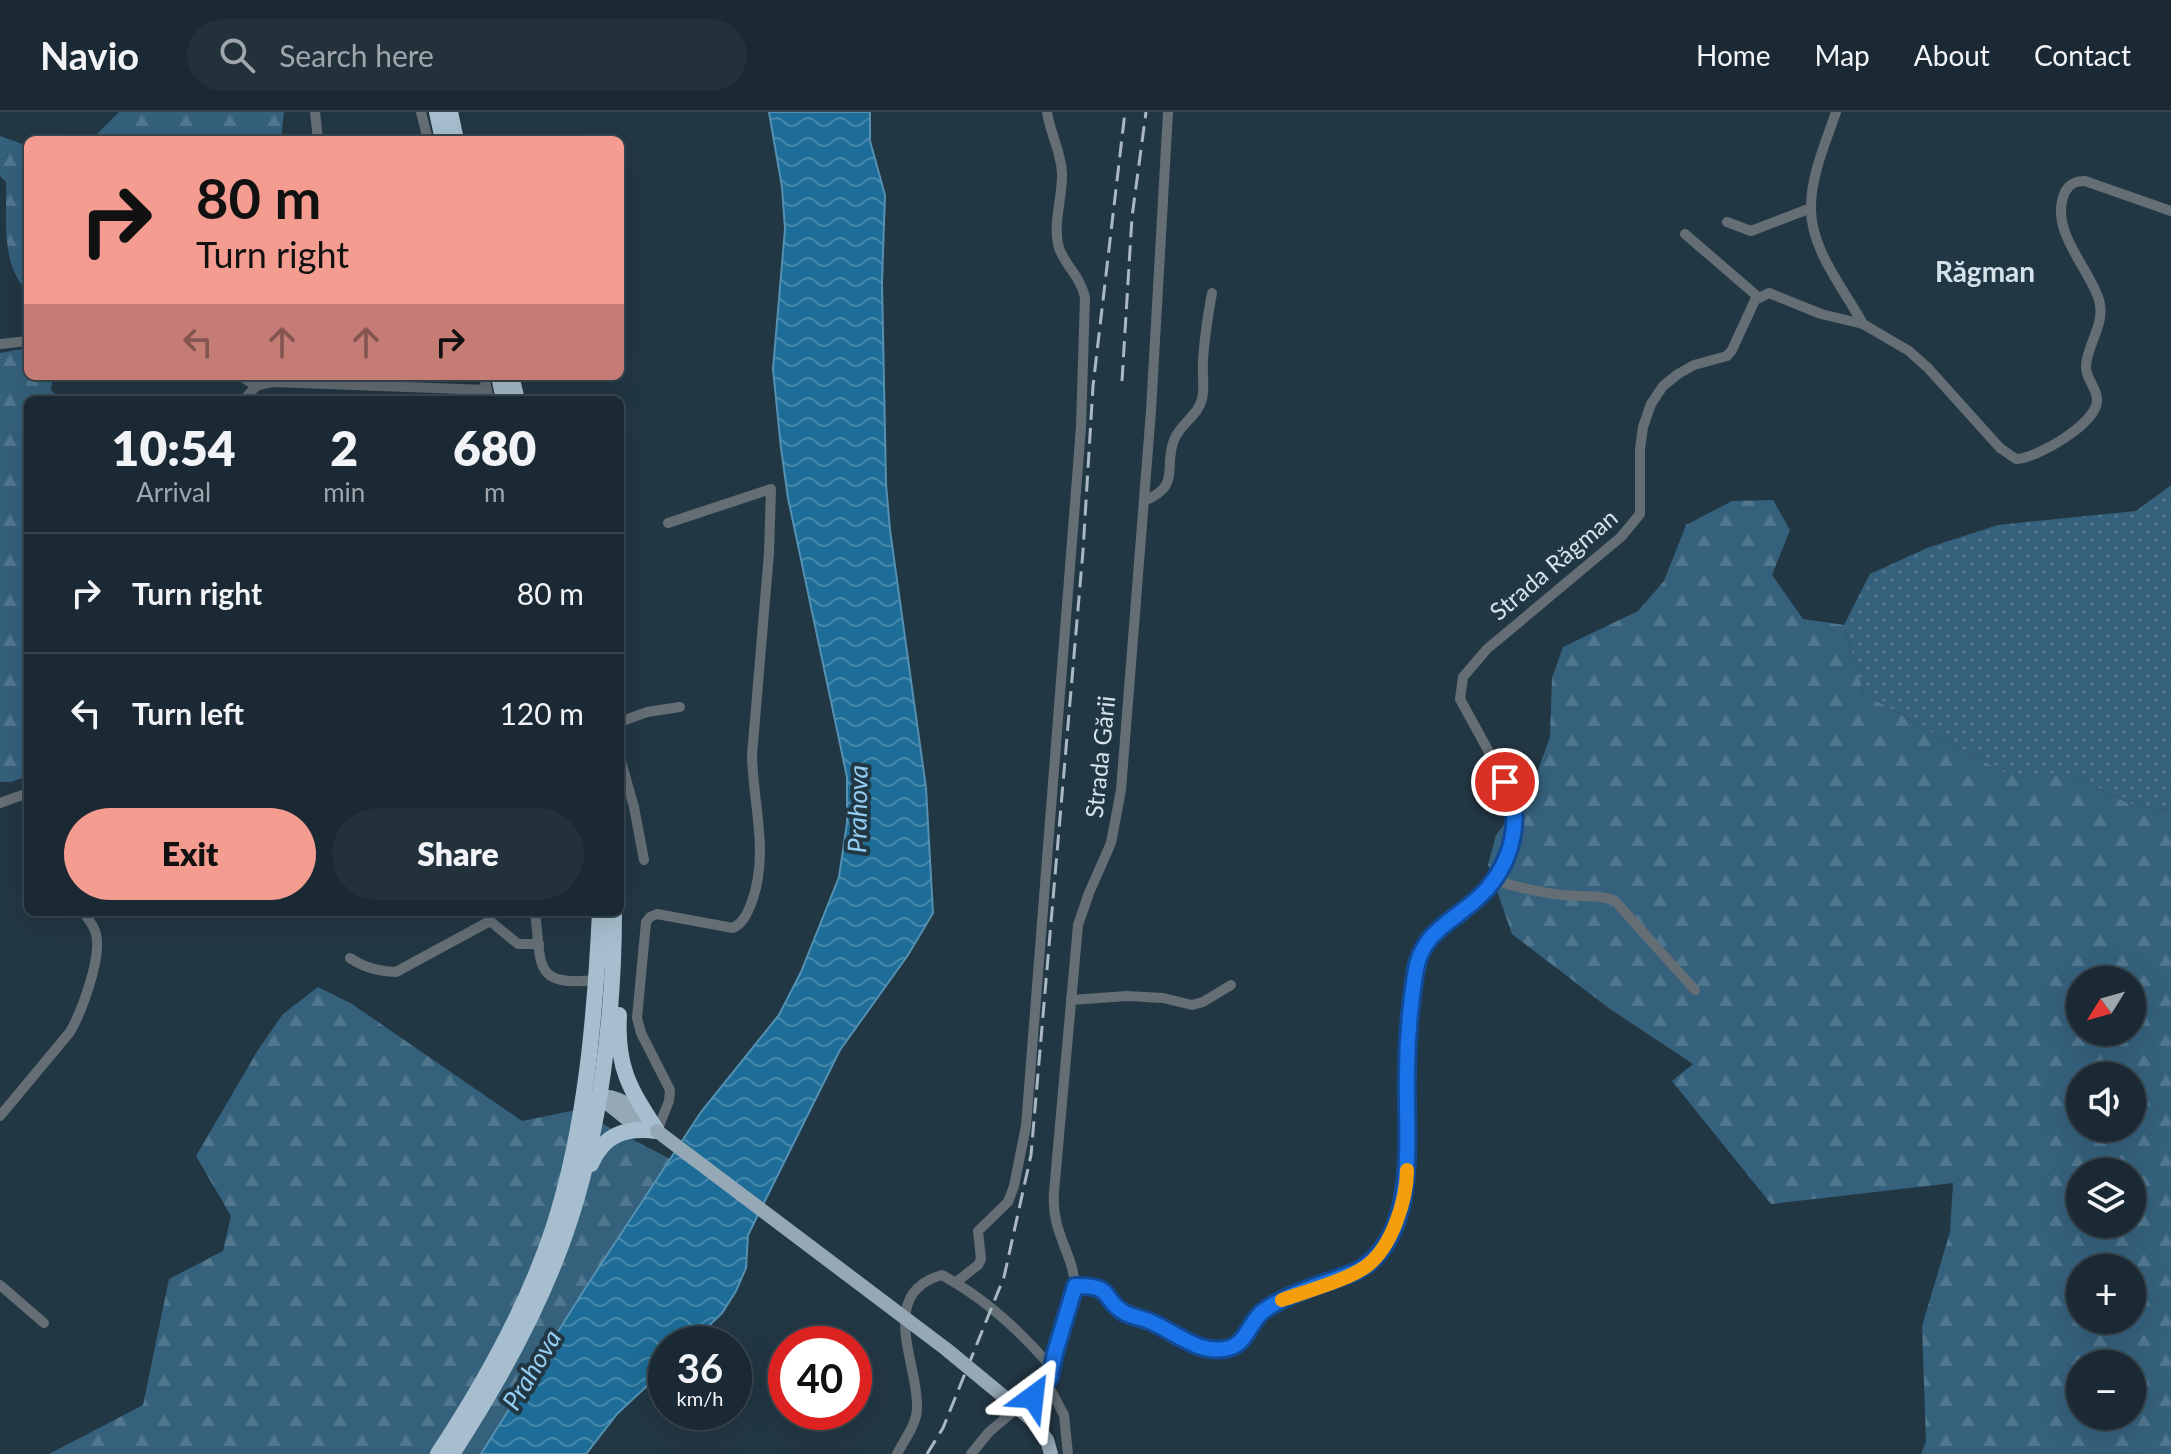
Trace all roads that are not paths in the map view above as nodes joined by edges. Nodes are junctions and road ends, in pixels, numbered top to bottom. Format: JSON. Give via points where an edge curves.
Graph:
{"nodes":[{"id":1,"x":315,"y":112,"type":"edge"},
{"id":2,"x":421,"y":112,"type":"edge"},
{"id":3,"x":437,"y":112,"type":"edge"},
{"id":4,"x":450,"y":112,"type":"edge"},
{"id":5,"x":1047,"y":112,"type":"edge"},
{"id":6,"x":1168,"y":112,"type":"edge"},
{"id":7,"x":1836,"y":112,"type":"edge"},
{"id":8,"x":318,"y":136,"type":"edge"},
{"id":9,"x":427,"y":136,"type":"edge"},
{"id":10,"x":442,"y":136,"type":"edge"},
{"id":11,"x":455,"y":136,"type":"edge"},
{"id":12,"x":1811,"y":208,"type":"junction"},
{"id":13,"x":2171,"y":211,"type":"edge"},
{"id":14,"x":1727,"y":222,"type":"dead end"},
{"id":15,"x":1685,"y":234,"type":"dead end"},
{"id":16,"x":1212,"y":293,"type":"dead end"},
{"id":17,"x":1757,"y":296,"type":"junction"},
{"id":18,"x":1863,"y":324,"type":"junction"},
{"id":19,"x":24,"y":341,"type":"edge"},
{"id":20,"x":0,"y":344,"type":"edge"},
{"id":21,"x":260,"y":382,"type":"edge"},
{"id":22,"x":488,"y":395,"type":"edge"},
{"id":23,"x":1144,"y":501,"type":"junction"},
{"id":24,"x":668,"y":523,"type":"dead end"},
{"id":25,"x":680,"y":707,"type":"dead end"},
{"id":26,"x":624,"y":721,"type":"edge"},
{"id":27,"x":624,"y":772,"type":"edge"},
{"id":28,"x":24,"y":794,"type":"edge"},
{"id":29,"x":0,"y":803,"type":"edge"},
{"id":30,"x":644,"y":860,"type":"dead end"},
{"id":31,"x":1493,"y":880,"type":"junction"},
{"id":32,"x":86,"y":916,"type":"edge"},
{"id":33,"x":536,"y":916,"type":"edge"},
{"id":34,"x":600,"y":916,"type":"edge"},
{"id":35,"x":615,"y":916,"type":"edge"},
{"id":36,"x":616,"y":916,"type":"edge"},
{"id":37,"x":539,"y":944,"type":"junction"},
{"id":38,"x":350,"y":958,"type":"dead end"},
{"id":39,"x":595,"y":980,"type":"junction"},
{"id":40,"x":1231,"y":985,"type":"dead end"},
{"id":41,"x":1695,"y":990,"type":"dead end"},
{"id":42,"x":1071,"y":1000,"type":"junction"},
{"id":43,"x":590,"y":1095,"type":"junction"},
{"id":44,"x":0,"y":1116,"type":"edge"},
{"id":45,"x":657,"y":1131,"type":"junction"},
{"id":46,"x":575,"y":1203,"type":"junction"},
{"id":47,"x":955,"y":1283,"type":"junction"},
{"id":48,"x":0,"y":1285,"type":"edge"},
{"id":49,"x":1075,"y":1286,"type":"junction"},
{"id":50,"x":44,"y":1323,"type":"dead end"},
{"id":51,"x":1052,"y":1368,"type":"junction"},
{"id":52,"x":1047,"y":1383,"type":"junction"},
{"id":53,"x":438,"y":1454,"type":"edge"},
{"id":54,"x":452,"y":1454,"type":"edge"},
{"id":55,"x":897,"y":1454,"type":"edge"},
{"id":56,"x":971,"y":1454,"type":"edge"},
{"id":57,"x":1051,"y":1454,"type":"edge"},
{"id":58,"x":1068,"y":1454,"type":"edge"}],
"edges":[{"from":1,"to":8,"type":"street"},
{"from":2,"to":9,"type":"street"},
{"from":3,"to":10,"type":"highway"},
{"from":4,"to":11,"type":"highway"},
{"from":5,"to":47,"type":"street","via":[[1062,171],[1058,240],[1085,297],[1081,427],[1026,1126],[1008,1202],[978,1231],[978,1265]]},
{"from":6,"to":23,"type":"street","name":"Strada Gării"},
{"from":7,"to":12,"type":"street","via":[[1817,169]]},
{"from":12,"to":14,"type":"street","via":[[1751,231]]},
{"from":12,"to":18,"type":"street","via":[[1820,248]]},
{"from":13,"to":18,"type":"street","via":[[2085,181],[2069,186],[2062,221],[2099,302],[2086,368],[2097,401],[2078,427],[2033,457],[2008,455],[1928,368]]},
{"from":15,"to":17,"type":"street"},
{"from":16,"to":23,"type":"street","via":[[1201,401],[1173,441],[1166,486]]},
{"from":17,"to":18,"type":"street","via":[[1779,295],[1821,314]]},
{"from":17,"to":31,"type":"street","name":"Strada Răgman","via":[[1727,356],[1678,374],[1651,404],[1640,449],[1641,504],[1635,522],[1487,649],[1463,677],[1460,699],[1513,796],[1516,815],[1515,831]]},
{"from":19,"to":20,"type":"street"},
{"from":21,"to":22,"type":"street"},
{"from":23,"to":42,"type":"street","name":"Strada Gării","via":[[1121,790],[1111,843],[1078,925]]},
{"from":24,"to":45,"type":"street","via":[[771,489],[752,755],[761,872],[740,925],[657,914],[646,922],[637,1018],[670,1090]]},
{"from":25,"to":26,"type":"street"},
{"from":27,"to":30,"type":"street"},
{"from":28,"to":29,"type":"street"},
{"from":31,"to":41,"type":"street","via":[[1615,901]]},
{"from":31,"to":49,"type":"street","name":"Strada Răgman","via":[[1427,941],[1418,958],[1407,1071],[1407,1183],[1401,1211],[1368,1265],[1263,1310],[1239,1343],[1221,1349],[1174,1337],[1132,1317],[1097,1286]]},
{"from":32,"to":44,"type":"street","via":[[96,932],[97,952],[78,1019]]},
{"from":33,"to":37,"type":"street"},
{"from":34,"to":39,"type":"highway"},
{"from":35,"to":43,"type":"highway","via":[[611,998]]},
{"from":36,"to":45,"type":"highway","via":[[622,957],[619,1055],[631,1092]]},
{"from":37,"to":38,"type":"street","via":[[518,944],[490,921],[396,972]]},
{"from":37,"to":39,"type":"street","via":[[544,969],[554,980]]},
{"from":39,"to":43,"type":"highway"},
{"from":40,"to":42,"type":"street","via":[[1192,1005],[1127,996]]},
{"from":42,"to":49,"type":"street","name":"Strada Gării","via":[[1053,1206]]},
{"from":43,"to":45,"type":"main road","via":[[624,1102]]},
{"from":43,"to":46,"type":"highway"},
{"from":43,"to":53,"type":"highway","via":[[546,1248],[496,1354]]},
{"from":45,"to":46,"type":"highway","via":[[633,1129],[605,1141]]},
{"from":45,"to":57,"type":"main road","bridge":true,"via":[[946,1349],[1032,1420]]},
{"from":46,"to":54,"type":"highway","via":[[539,1299]]},
{"from":47,"to":51,"type":"street","via":[[998,1313]]},
{"from":47,"to":55,"type":"street","via":[[942,1275],[932,1278],[908,1305],[904,1324],[917,1413]]},
{"from":48,"to":50,"type":"street"},
{"from":49,"to":51,"type":"street"},
{"from":51,"to":52,"type":"street"},
{"from":52,"to":56,"type":"street"},
{"from":52,"to":58,"type":"street","via":[[1064,1415]]}]}
